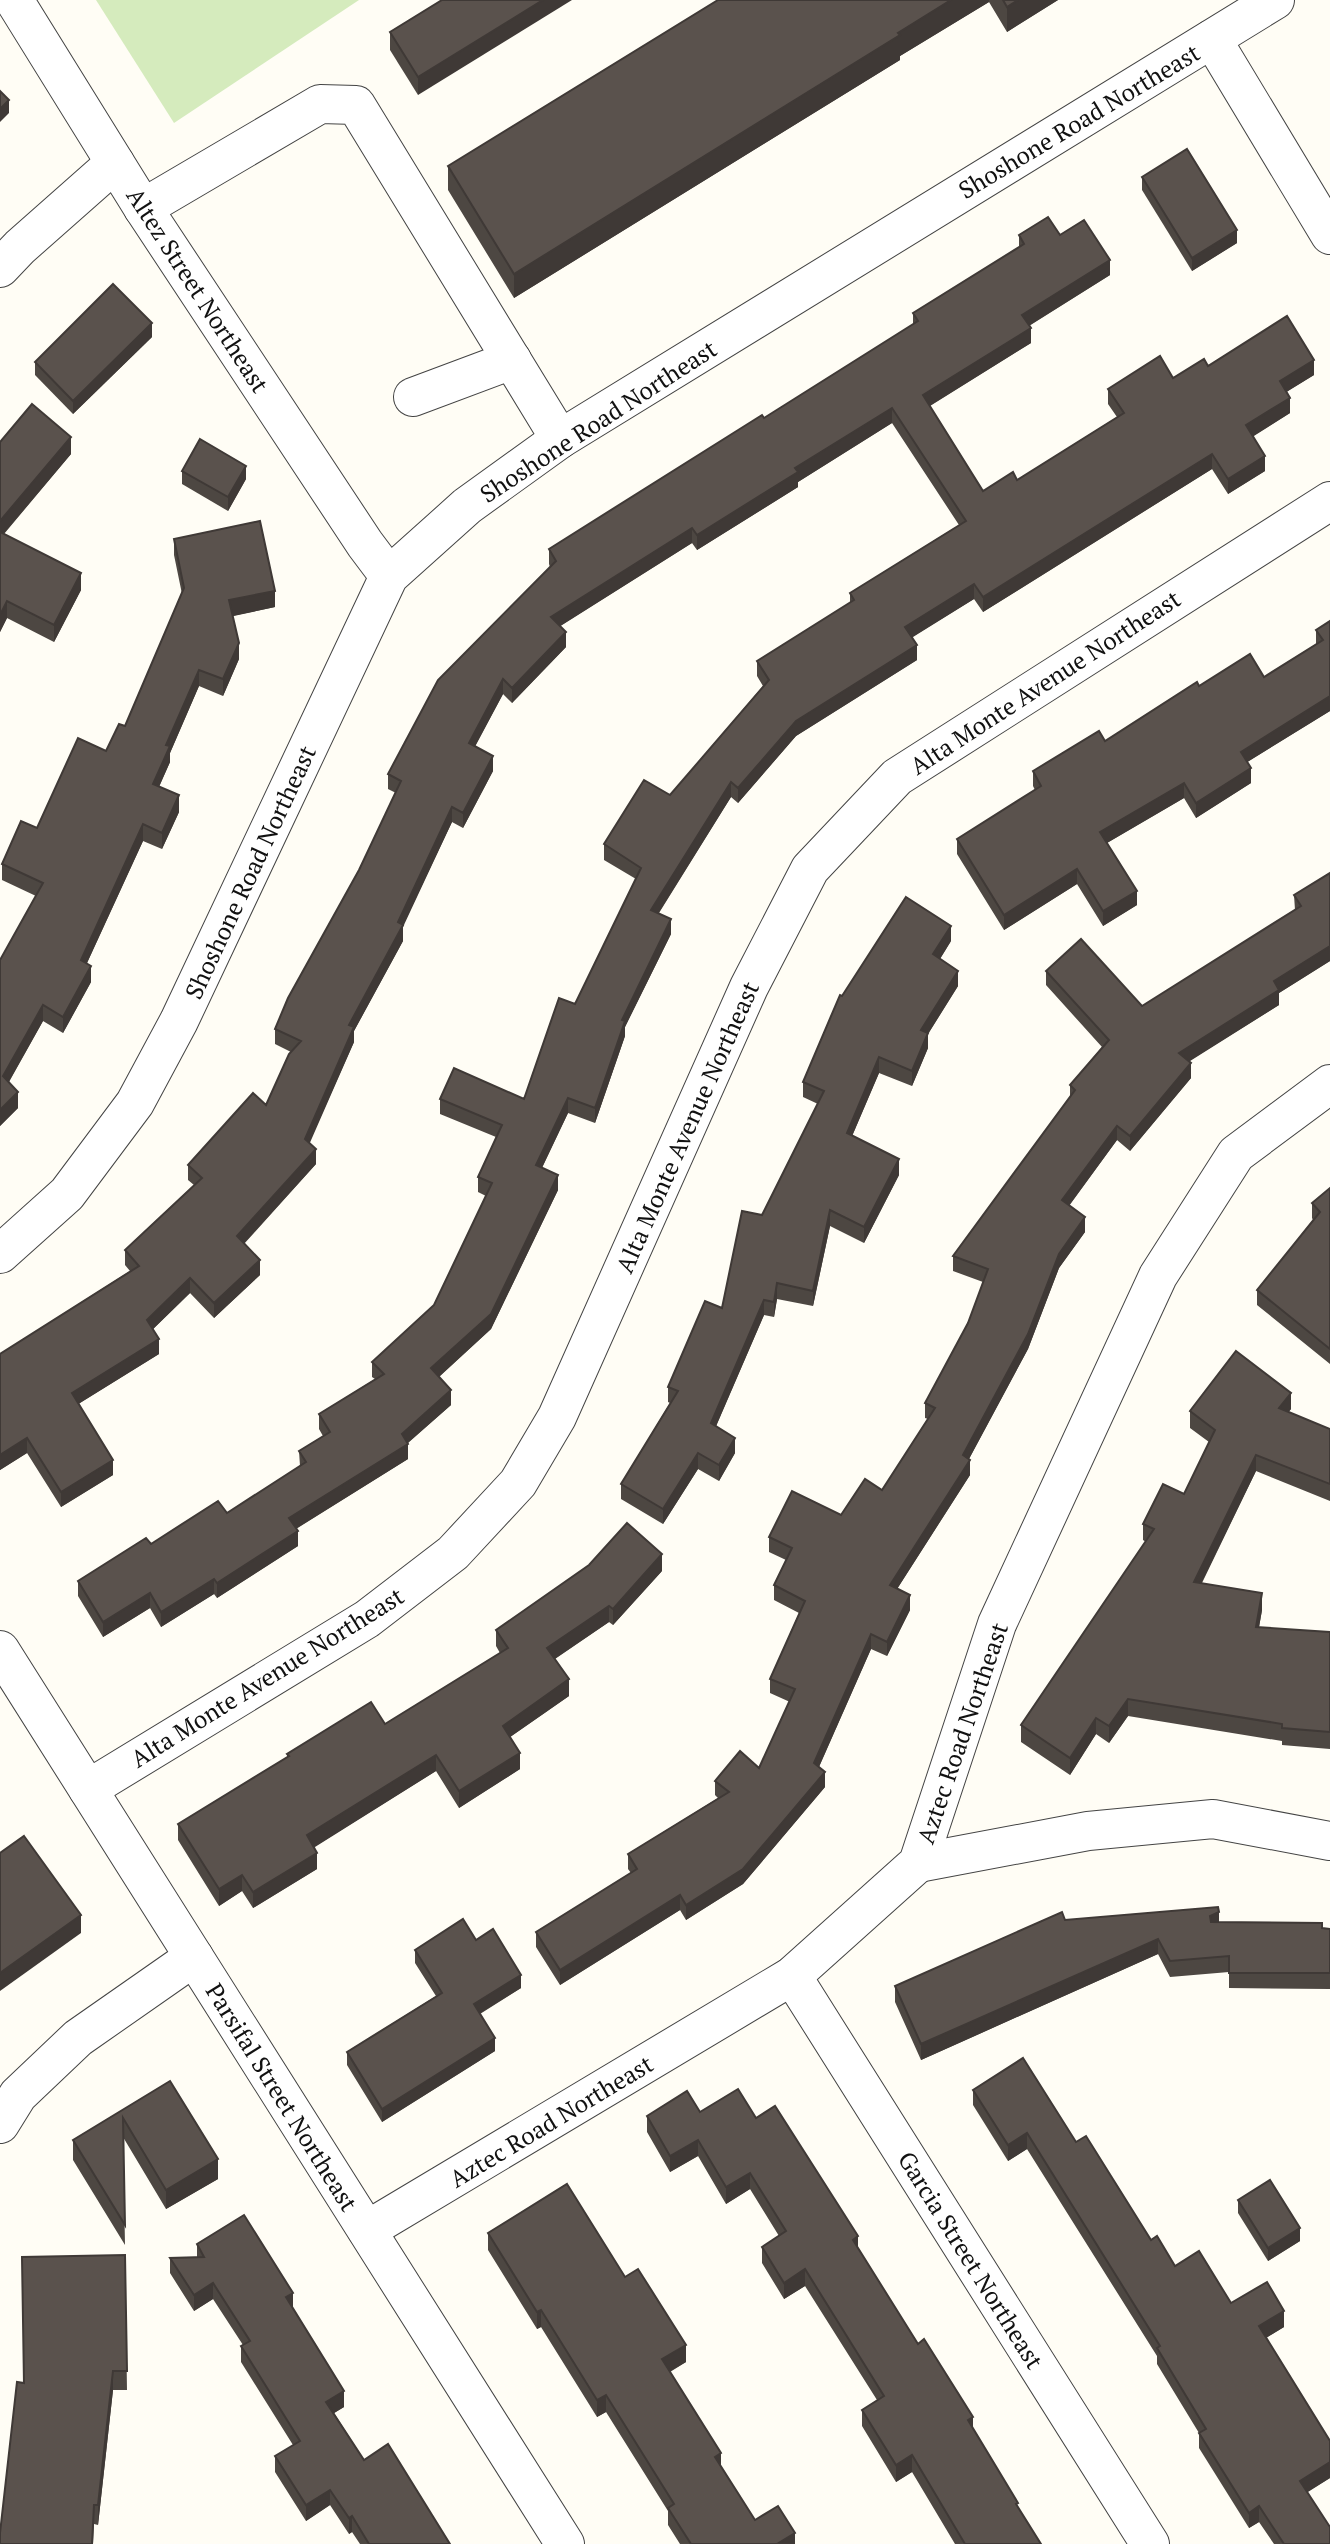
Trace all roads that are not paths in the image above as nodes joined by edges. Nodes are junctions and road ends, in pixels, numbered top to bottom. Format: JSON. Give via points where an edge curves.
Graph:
{"nodes":[{"id":1,"x":13,"y":0,"type":"edge"},
{"id":2,"x":1275,"y":0,"type":"edge"},
{"id":3,"x":1212,"y":39,"type":"junction"},
{"id":4,"x":115,"y":163,"type":"junction"},
{"id":5,"x":143,"y":208,"type":"junction"},
{"id":6,"x":1330,"y":235,"type":"edge"},
{"id":7,"x":0,"y":268,"type":"edge"},
{"id":8,"x":512,"y":360,"type":"junction"},
{"id":9,"x":413,"y":397,"type":"dead end"},
{"id":10,"x":560,"y":439,"type":"junction"},
{"id":11,"x":1330,"y":501,"type":"edge"},
{"id":12,"x":389,"y":576,"type":"junction"},
{"id":13,"x":1330,"y":1084,"type":"edge"},
{"id":14,"x":0,"y":1254,"type":"edge"},
{"id":15,"x":0,"y":1650,"type":"edge"},
{"id":16,"x":88,"y":1789,"type":"junction"},
{"id":17,"x":1330,"y":1841,"type":"edge"},
{"id":18,"x":918,"y":1863,"type":"junction"},
{"id":19,"x":194,"y":1957,"type":"junction"},
{"id":20,"x":792,"y":1976,"type":"junction"},
{"id":21,"x":0,"y":2124,"type":"edge"},
{"id":22,"x":367,"y":2230,"type":"junction"},
{"id":23,"x":565,"y":2544,"type":"edge"},
{"id":24,"x":1150,"y":2544,"type":"edge"}],
"edges":[{"from":1,"to":4,"type":"street","name":"Altez Street Northeast"},
{"from":2,"to":3,"type":"street","name":"Shoshone Road Northeast"},
{"from":3,"to":6,"type":"street"},
{"from":3,"to":10,"type":"street","name":"Shoshone Road Northeast"},
{"from":4,"to":5,"type":"street","name":"Altez Street Northeast"},
{"from":4,"to":7,"type":"street"},
{"from":5,"to":8,"type":"street","via":[[320,104],[356,104]]},
{"from":5,"to":12,"type":"street","name":"Altez Street Northeast"},
{"from":8,"to":9,"type":"street"},
{"from":8,"to":10,"type":"street"},
{"from":10,"to":12,"type":"street","name":"Shoshone Road Northeast","via":[[467,506]]},
{"from":11,"to":16,"type":"street","name":"Alta Monte Avenue Northeast","via":[[897,777],[810,869],[749,987],[557,1417],[518,1483],[453,1553],[367,1619]]},
{"from":12,"to":14,"type":"street","name":"Shoshone Road Northeast","via":[[179,1021],[135,1103],[67,1194]]},
{"from":13,"to":18,"type":"street","name":"Aztec Road Northeast","via":[[1236,1154],[1158,1276],[997,1624]]},
{"from":15,"to":16,"type":"street","name":"Parsifal Street Northeast"},
{"from":16,"to":19,"type":"street","name":"Parsifal Street Northeast"},
{"from":17,"to":18,"type":"street","via":[[1213,1819],[1088,1831]]},
{"from":18,"to":20,"type":"street","name":"Aztec Road Northeast"},
{"from":19,"to":21,"type":"street","via":[[78,2038],[18,2095]]},
{"from":19,"to":22,"type":"street","name":"Parsifal Street Northeast"},
{"from":20,"to":22,"type":"street","name":"Aztec Road Northeast"},
{"from":20,"to":24,"type":"street","name":"Garcia Street Northeast"},
{"from":22,"to":23,"type":"street","name":"Parsifal Street Northeast"}]}
